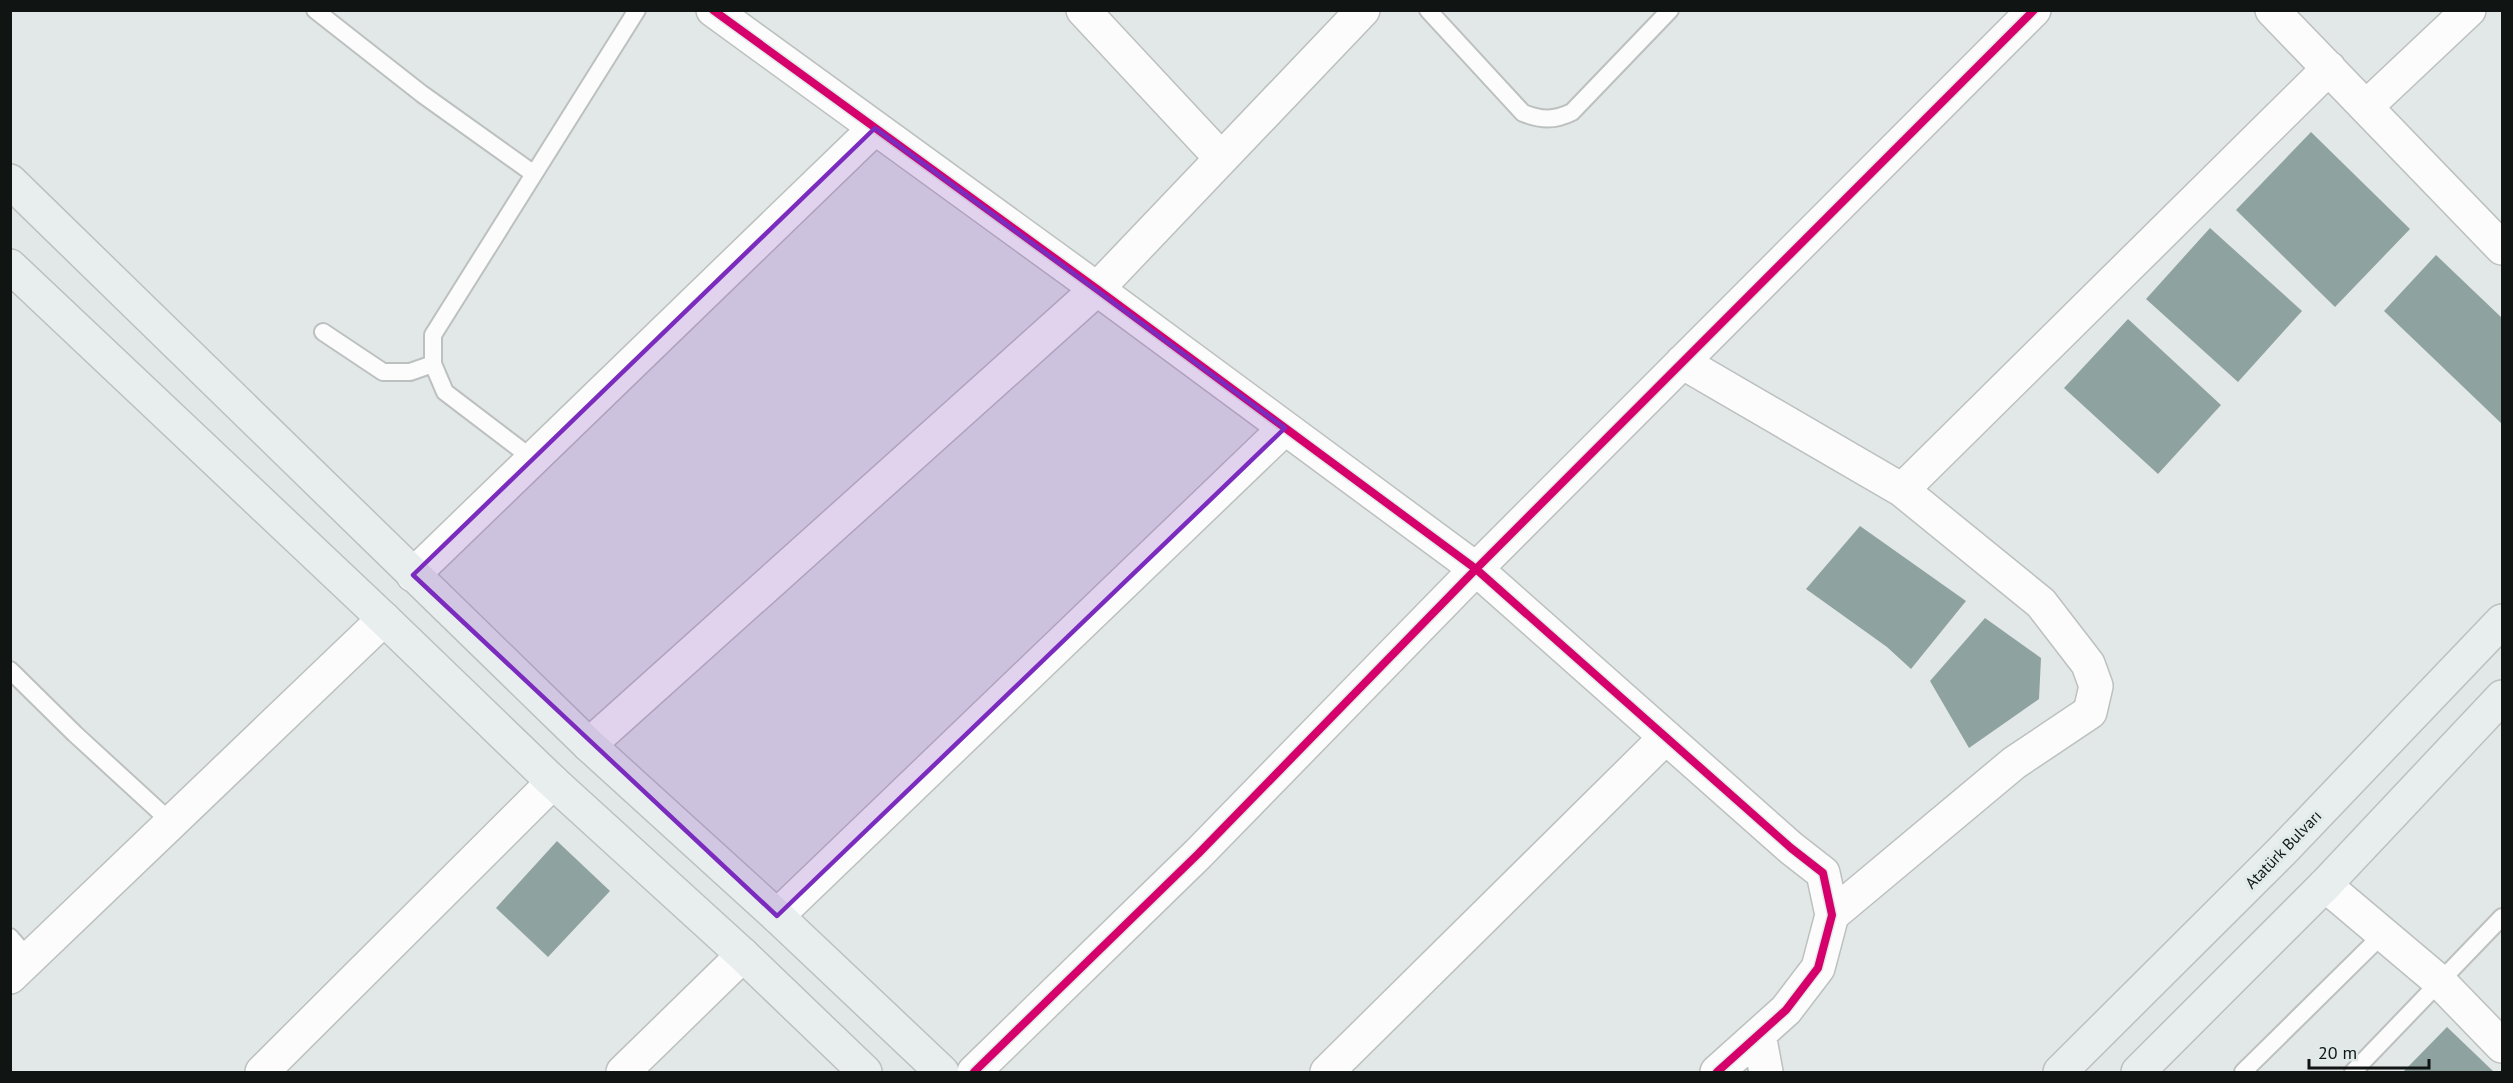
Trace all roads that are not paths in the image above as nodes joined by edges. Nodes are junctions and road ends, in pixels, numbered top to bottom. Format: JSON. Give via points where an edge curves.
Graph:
{"nodes":[{"id":1,"x":315,"y":10,"type":"edge"},
{"id":2,"x":637,"y":10,"type":"edge"},
{"id":3,"x":713,"y":10,"type":"edge"},
{"id":4,"x":1083,"y":10,"type":"edge"},
{"id":5,"x":1363,"y":10,"type":"edge"},
{"id":6,"x":1428,"y":10,"type":"edge"},
{"id":7,"x":1670,"y":10,"type":"edge"},
{"id":8,"x":2034,"y":10,"type":"edge"},
{"id":9,"x":2272,"y":10,"type":"edge"},
{"id":10,"x":2469,"y":10,"type":"edge"},
{"id":11,"x":2329,"y":68,"type":"junction"},
{"id":12,"x":2366,"y":107,"type":"junction"},
{"id":13,"x":875,"y":129,"type":"junction"},
{"id":14,"x":1221,"y":158,"type":"junction"},
{"id":15,"x":534,"y":174,"type":"junction"},
{"id":16,"x":10,"y":181,"type":"edge"},
{"id":17,"x":2502,"y":248,"type":"edge"},
{"id":18,"x":10,"y":266,"type":"edge"},
{"id":19,"x":1097,"y":289,"type":"junction"},
{"id":20,"x":323,"y":332,"type":"dead end"},
{"id":21,"x":1682,"y":362,"type":"junction"},
{"id":22,"x":433,"y":364,"type":"junction"},
{"id":23,"x":1285,"y":428,"type":"junction"},
{"id":24,"x":533,"y":459,"type":"junction"},
{"id":25,"x":1902,"y":490,"type":"junction"},
{"id":26,"x":1476,"y":569,"type":"junction"},
{"id":27,"x":413,"y":575,"type":"junction"},
{"id":28,"x":384,"y":619,"type":"junction"},
{"id":29,"x":2502,"y":621,"type":"edge"},
{"id":30,"x":10,"y":670,"type":"edge"},
{"id":31,"x":2502,"y":697,"type":"edge"},
{"id":32,"x":1666,"y":737,"type":"junction"},
{"id":33,"x":590,"y":745,"type":"junction"},
{"id":34,"x":553,"y":782,"type":"junction"},
{"id":35,"x":172,"y":823,"type":"junction"},
{"id":36,"x":2325,"y":885,"type":"junction"},
{"id":37,"x":1832,"y":915,"type":"junction"},
{"id":38,"x":777,"y":916,"type":"junction"},
{"id":39,"x":2502,"y":917,"type":"edge"},
{"id":40,"x":2383,"y":934,"type":"junction"},
{"id":41,"x":743,"y":955,"type":"junction"},
{"id":42,"x":17,"y":957,"type":"edge"},
{"id":43,"x":2440,"y":982,"type":"junction"},
{"id":44,"x":1760,"y":1034,"type":"junction"},
{"id":45,"x":2502,"y":1046,"type":"edge"},
{"id":46,"x":261,"y":1072,"type":"edge"},
{"id":47,"x":623,"y":1072,"type":"edge"},
{"id":48,"x":865,"y":1072,"type":"edge"},
{"id":49,"x":942,"y":1072,"type":"edge"},
{"id":50,"x":974,"y":1072,"type":"edge"},
{"id":51,"x":1327,"y":1072,"type":"edge"},
{"id":52,"x":1717,"y":1072,"type":"edge"},
{"id":53,"x":1766,"y":1072,"type":"edge"},
{"id":54,"x":2060,"y":1072,"type":"edge"},
{"id":55,"x":2138,"y":1072,"type":"edge"},
{"id":56,"x":2242,"y":1072,"type":"edge"},
{"id":57,"x":2353,"y":1072,"type":"edge"}],
"edges":[{"from":1,"to":15,"type":"lane","via":[[422,94]]},
{"from":2,"to":15,"type":"lane"},
{"from":3,"to":13,"type":"street"},
{"from":4,"to":14,"type":"street"},
{"from":5,"to":14,"type":"street"},
{"from":6,"to":7,"type":"lane","via":[[1523,113],[1551,120],[1572,112]]},
{"from":8,"to":21,"type":"street"},
{"from":9,"to":11,"type":"street"},
{"from":10,"to":12,"type":"street"},
{"from":11,"to":12,"type":"street"},
{"from":11,"to":25,"type":"street"},
{"from":12,"to":17,"type":"street"},
{"from":13,"to":19,"type":"street"},
{"from":13,"to":24,"type":"street"},
{"from":14,"to":19,"type":"street"},
{"from":15,"to":22,"type":"lane","via":[[433,335]]},
{"from":16,"to":27,"type":"main road"},
{"from":18,"to":28,"type":"main road"},
{"from":19,"to":23,"type":"street"},
{"from":19,"to":33,"type":"street"},
{"from":20,"to":22,"type":"lane","via":[[383,372],[410,372]]},
{"from":21,"to":25,"type":"street"},
{"from":21,"to":26,"type":"street"},
{"from":22,"to":24,"type":"lane","via":[[445,392]]},
{"from":23,"to":26,"type":"street"},
{"from":23,"to":38,"type":"street"},
{"from":24,"to":27,"type":"street"},
{"from":25,"to":37,"type":"street","via":[[2041,603],[2088,664],[2096,686],[2090,712],[2014,763]]},
{"from":26,"to":32,"type":"street"},
{"from":26,"to":50,"type":"street","via":[[1198,854]]},
{"from":27,"to":33,"type":"main road"},
{"from":28,"to":34,"type":"main road"},
{"from":28,"to":35,"type":"street"},
{"from":29,"to":54,"type":"main road","name":"Atatürk Bulvarı","via":[[2281,852]]},
{"from":30,"to":35,"type":"lane"},
{"from":31,"to":36,"type":"main road"},
{"from":32,"to":37,"type":"street","via":[[1823,873]]},
{"from":32,"to":51,"type":"street"},
{"from":33,"to":38,"type":"main road"},
{"from":34,"to":41,"type":"main road"},
{"from":34,"to":46,"type":"street"},
{"from":35,"to":42,"type":"street"},
{"from":36,"to":40,"type":"street"},
{"from":36,"to":55,"type":"main road"},
{"from":37,"to":44,"type":"street","via":[[1818,969],[1786,1010]]},
{"from":38,"to":49,"type":"main road"},
{"from":39,"to":43,"type":"lane"},
{"from":40,"to":43,"type":"street"},
{"from":40,"to":56,"type":"lane"},
{"from":41,"to":47,"type":"street"},
{"from":41,"to":48,"type":"main road"},
{"from":43,"to":45,"type":"street"},
{"from":43,"to":57,"type":"lane"},
{"from":44,"to":52,"type":"street"},
{"from":44,"to":53,"type":"street"}]}
